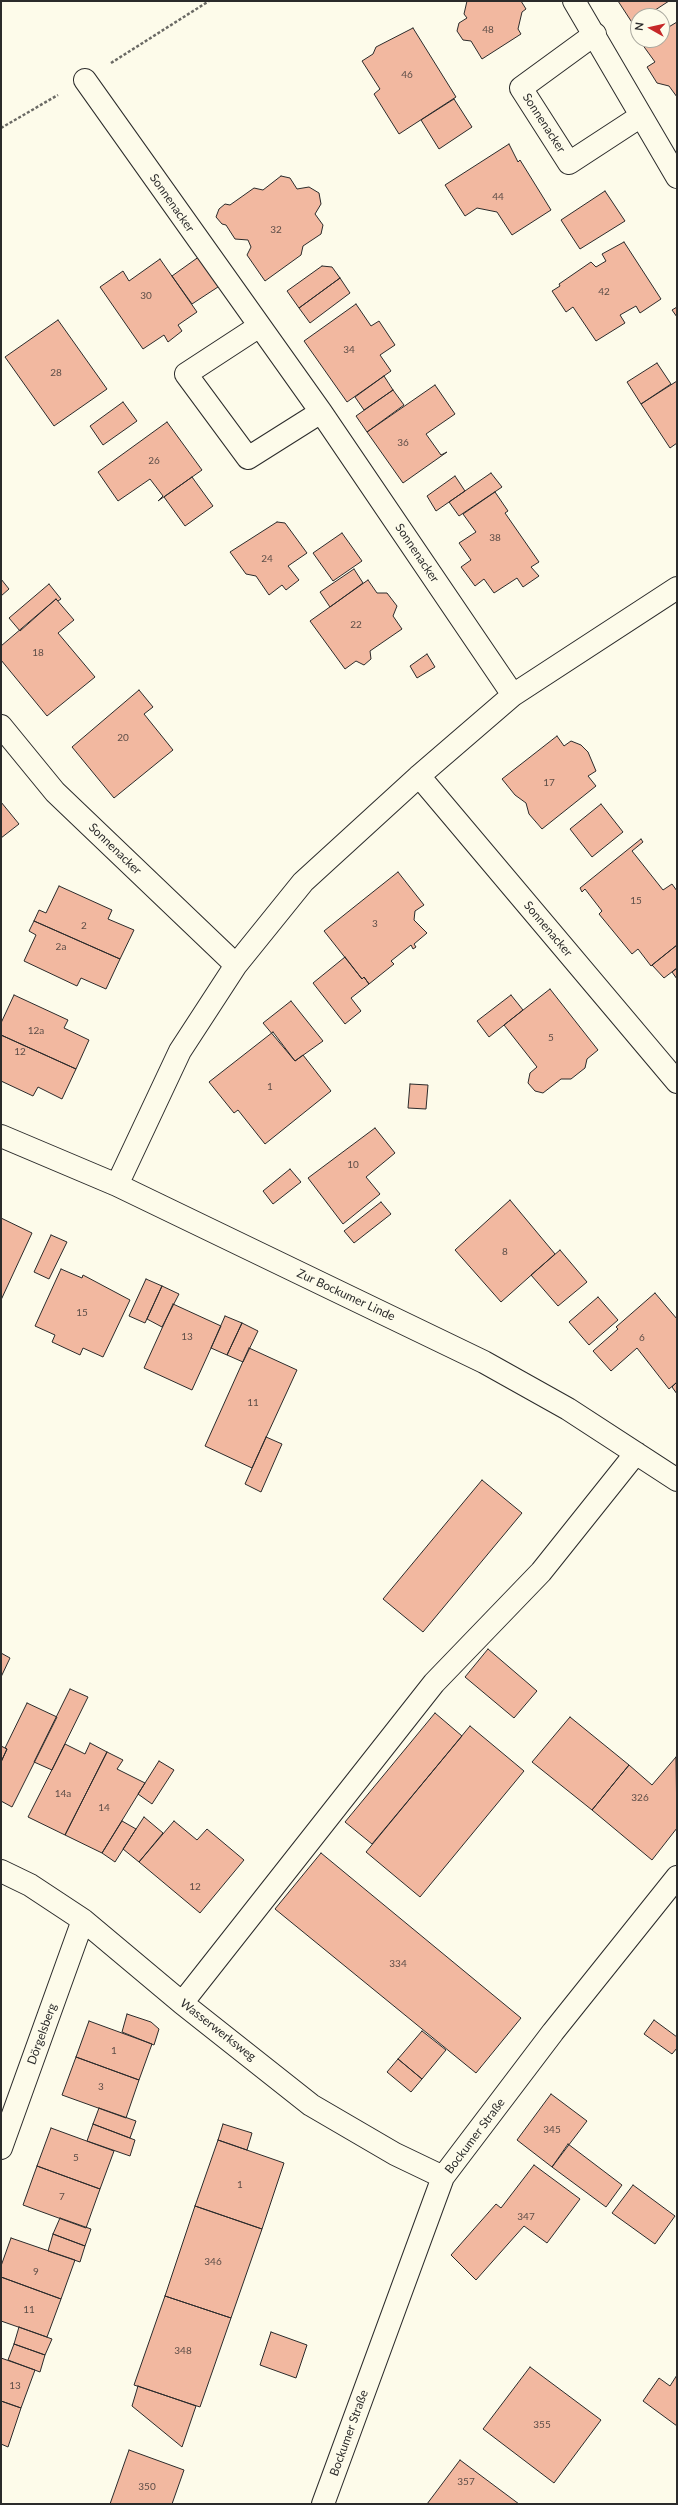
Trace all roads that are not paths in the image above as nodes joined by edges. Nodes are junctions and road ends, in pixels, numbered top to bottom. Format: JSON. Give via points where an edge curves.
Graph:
{"nodes":[{"id":1,"x":574,"y":1,"type":"edge"},
{"id":2,"x":595,"y":34,"type":"junction"},
{"id":3,"x":85,"y":80,"type":"dead end"},
{"id":4,"x":641,"y":116,"type":"junction"},
{"id":5,"x":677,"y":176,"type":"edge"},
{"id":6,"x":258,"y":327,"type":"junction"},
{"id":7,"x":320,"y":412,"type":"junction"},
{"id":8,"x":677,"y":588,"type":"edge"},
{"id":9,"x":513,"y":695,"type":"junction"},
{"id":10,"x":1,"y":726,"type":"edge"},
{"id":11,"x":419,"y":776,"type":"junction"},
{"id":12,"x":236,"y":965,"type":"junction"},
{"id":13,"x":677,"y":1082,"type":"edge"},
{"id":14,"x":1,"y":1136,"type":"edge"},
{"id":15,"x":117,"y":1185,"type":"junction"},
{"id":16,"x":636,"y":1453,"type":"junction"},
{"id":17,"x":677,"y":1480,"type":"edge"},
{"id":18,"x":1,"y":1871,"type":"edge"},
{"id":19,"x":677,"y":1877,"type":"edge"},
{"id":20,"x":83,"y":1920,"type":"junction"},
{"id":21,"x":182,"y":2003,"type":"junction"},
{"id":22,"x":1,"y":2148,"type":"edge"},
{"id":23,"x":443,"y":2177,"type":"junction"},
{"id":24,"x":323,"y":2504,"type":"edge"}],
"edges":[{"from":1,"to":2,"type":"street"},
{"from":2,"to":4,"type":"street"},
{"from":2,"to":4,"type":"street","name":"Sonnenacker","via":[[521,88],[569,163]]},
{"from":3,"to":6,"type":"street","name":"Sonnenacker"},
{"from":4,"to":5,"type":"street"},
{"from":6,"to":7,"type":"street","name":"Sonnenacker"},
{"from":6,"to":7,"type":"street","via":[[186,374],[248,458]]},
{"from":7,"to":9,"type":"street","name":"Sonnenacker"},
{"from":8,"to":9,"type":"street"},
{"from":9,"to":11,"type":"street"},
{"from":10,"to":12,"type":"street","name":"Sonnenacker","via":[[55,792]]},
{"from":11,"to":12,"type":"street","via":[[303,882]]},
{"from":11,"to":13,"type":"street","name":"Sonnenacker"},
{"from":12,"to":15,"type":"street","via":[[180,1051]]},
{"from":14,"to":15,"type":"street","name":"Zur Bockumer Linde"},
{"from":15,"to":16,"type":"street","name":"Zur Bockumer Linde","via":[[484,1362],[568,1409]]},
{"from":16,"to":17,"type":"street","name":"Zur Bockumer Linde"},
{"from":16,"to":21,"type":"street","via":[[542,1572],[434,1683]]},
{"from":18,"to":20,"type":"street","name":"Wasserwerksweg","via":[[30,1885]]},
{"from":19,"to":23,"type":"street","name":"Bockumer Straße","via":[[553,2032]]},
{"from":20,"to":21,"type":"street","name":"Wasserwerksweg"},
{"from":20,"to":22,"type":"street","name":"Dörgelsberg"},
{"from":21,"to":23,"type":"street","name":"Wasserwerksweg","via":[[311,2104],[395,2154]]},
{"from":23,"to":24,"type":"street","name":"Bockumer Straße"}]}
